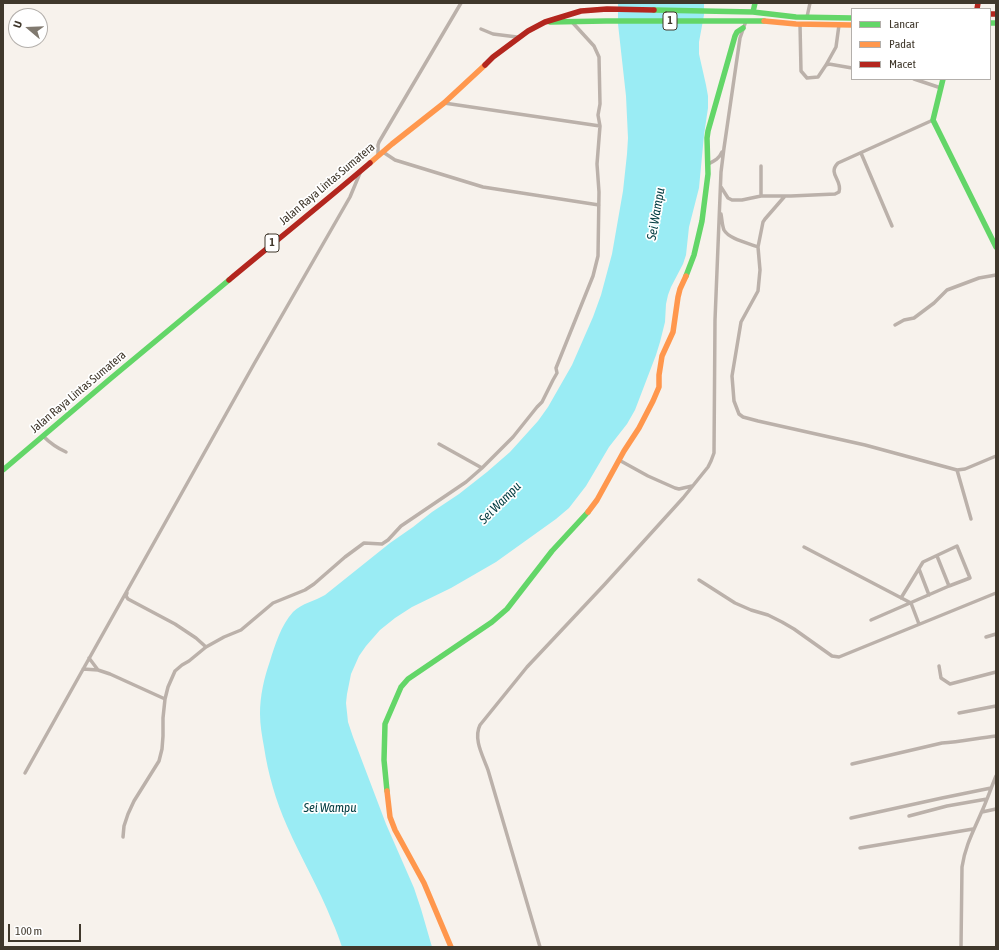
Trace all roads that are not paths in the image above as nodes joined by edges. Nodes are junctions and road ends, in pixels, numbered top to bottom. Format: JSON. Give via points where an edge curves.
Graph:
{"nodes":[{"id":1,"x":461,"y":3,"type":"edge"},
{"id":2,"x":591,"y":3,"type":"edge"},
{"id":3,"x":755,"y":3,"type":"edge"},
{"id":4,"x":810,"y":3,"type":"edge"},
{"id":5,"x":593,"y":11,"type":"junction"},
{"id":6,"x":753,"y":12,"type":"junction"},
{"id":7,"x":567,"y":15,"type":"junction"},
{"id":8,"x":807,"y":17,"type":"junction"},
{"id":9,"x":851,"y":18,"type":"edge"},
{"id":10,"x":746,"y":21,"type":"junction"},
{"id":11,"x":545,"y":22,"type":"junction"},
{"id":12,"x":572,"y":22,"type":"junction"},
{"id":13,"x":800,"y":24,"type":"junction"},
{"id":14,"x":807,"y":25,"type":"junction"},
{"id":15,"x":839,"y":25,"type":"junction"},
{"id":16,"x":851,"y":25,"type":"edge"},
{"id":17,"x":743,"y":28,"type":"junction"},
{"id":18,"x":481,"y":29,"type":"dead end"},
{"id":19,"x":518,"y":38,"type":"junction"},
{"id":20,"x":826,"y":65,"type":"junction"},
{"id":21,"x":851,"y":68,"type":"edge"},
{"id":22,"x":917,"y":80,"type":"edge"},
{"id":23,"x":943,"y":80,"type":"edge"},
{"id":24,"x":940,"y":88,"type":"junction"},
{"id":25,"x":444,"y":103,"type":"junction"},
{"id":26,"x":933,"y":120,"type":"junction"},
{"id":27,"x":600,"y":126,"type":"junction"},
{"id":28,"x":724,"y":148,"type":"junction"},
{"id":29,"x":383,"y":152,"type":"junction"},
{"id":30,"x":861,"y":153,"type":"junction"},
{"id":31,"x":378,"y":157,"type":"junction"},
{"id":32,"x":708,"y":164,"type":"junction"},
{"id":33,"x":761,"y":166,"type":"dead end"},
{"id":34,"x":361,"y":171,"type":"junction"},
{"id":35,"x":721,"y":187,"type":"junction"},
{"id":36,"x":762,"y":196,"type":"junction"},
{"id":37,"x":785,"y":196,"type":"junction"},
{"id":38,"x":599,"y":205,"type":"junction"},
{"id":39,"x":720,"y":209,"type":"junction"},
{"id":40,"x":892,"y":226,"type":"dead end"},
{"id":41,"x":758,"y":247,"type":"junction"},
{"id":42,"x":996,"y":247,"type":"edge"},
{"id":43,"x":996,"y":275,"type":"edge"},
{"id":44,"x":895,"y":326,"type":"dead end"},
{"id":45,"x":43,"y":436,"type":"junction"},
{"id":46,"x":439,"y":444,"type":"dead end"},
{"id":47,"x":66,"y":452,"type":"dead end"},
{"id":48,"x":996,"y":456,"type":"edge"},
{"id":49,"x":619,"y":460,"type":"junction"},
{"id":50,"x":482,"y":468,"type":"junction"},
{"id":51,"x":3,"y":470,"type":"edge"},
{"id":52,"x":957,"y":470,"type":"junction"},
{"id":53,"x":693,"y":486,"type":"junction"},
{"id":54,"x":971,"y":519,"type":"dead end"},
{"id":55,"x":804,"y":547,"type":"dead end"},
{"id":56,"x":937,"y":556,"type":"junction"},
{"id":57,"x":919,"y":569,"type":"junction"},
{"id":58,"x":699,"y":580,"type":"dead end"},
{"id":59,"x":949,"y":586,"type":"junction"},
{"id":60,"x":127,"y":590,"type":"junction"},
{"id":61,"x":996,"y":593,"type":"edge"},
{"id":62,"x":929,"y":595,"type":"junction"},
{"id":63,"x":901,"y":598,"type":"junction"},
{"id":64,"x":911,"y":603,"type":"junction"},
{"id":65,"x":871,"y":620,"type":"dead end"},
{"id":66,"x":919,"y":624,"type":"junction"},
{"id":67,"x":996,"y":634,"type":"edge"},
{"id":68,"x":986,"y":637,"type":"dead end"},
{"id":69,"x":206,"y":647,"type":"junction"},
{"id":70,"x":89,"y":658,"type":"junction"},
{"id":71,"x":939,"y":666,"type":"dead end"},
{"id":72,"x":83,"y":669,"type":"junction"},
{"id":73,"x":98,"y":670,"type":"junction"},
{"id":74,"x":996,"y":672,"type":"edge"},
{"id":75,"x":165,"y":700,"type":"junction"},
{"id":76,"x":996,"y":706,"type":"edge"},
{"id":77,"x":959,"y":714,"type":"dead end"},
{"id":78,"x":996,"y":736,"type":"edge"},
{"id":79,"x":852,"y":764,"type":"dead end"},
{"id":80,"x":25,"y":773,"type":"dead end"},
{"id":81,"x":996,"y":776,"type":"edge"},
{"id":82,"x":991,"y":788,"type":"junction"},
{"id":83,"x":987,"y":799,"type":"junction"},
{"id":84,"x":996,"y":809,"type":"edge"},
{"id":85,"x":982,"y":812,"type":"junction"},
{"id":86,"x":908,"y":816,"type":"dead end"},
{"id":87,"x":851,"y":818,"type":"dead end"},
{"id":88,"x":973,"y":828,"type":"junction"},
{"id":89,"x":123,"y":837,"type":"dead end"},
{"id":90,"x":860,"y":848,"type":"dead end"},
{"id":91,"x":450,"y":947,"type":"edge"},
{"id":92,"x":540,"y":947,"type":"edge"},
{"id":93,"x":961,"y":947,"type":"edge"}],
"edges":[{"from":1,"to":31,"type":"street","via":[[379,142]]},
{"from":2,"to":5,"type":"street"},
{"from":3,"to":6,"type":"main road"},
{"from":4,"to":8,"type":"street"},
{"from":5,"to":6,"type":"main road","name":"Jalan Raya Lintas Sumatera","number":"1","via":[[607,9]]},
{"from":5,"to":7,"type":"main road","name":"Jalan Raya Lintas Sumatera","number":"1"},
{"from":6,"to":8,"type":"main road","number":"1"},
{"from":7,"to":11,"type":"main road","name":"Jalan Raya Lintas Sumatera","number":"1"},
{"from":7,"to":12,"type":"street"},
{"from":8,"to":9,"type":"main road","number":"1"},
{"from":8,"to":14,"type":"main road"},
{"from":10,"to":12,"type":"main road","number":"1"},
{"from":10,"to":13,"type":"main road","number":"1"},
{"from":10,"to":17,"type":"street"},
{"from":11,"to":12,"type":"main road","number":"1"},
{"from":11,"to":19,"type":"main road","name":"Jalan Raya Lintas Sumatera","number":"1"},
{"from":12,"to":27,"type":"street","via":[[594,46],[599,57]]},
{"from":13,"to":14,"type":"main road","number":"1"},
{"from":13,"to":20,"type":"street","via":[[801,71],[807,78],[818,76]]},
{"from":14,"to":15,"type":"main road","number":"1"},
{"from":15,"to":16,"type":"main road","number":"1"},
{"from":15,"to":20,"type":"street","via":[[836,47]]},
{"from":17,"to":28,"type":"street"},
{"from":17,"to":32,"type":"main road","via":[[735,36],[708,131]]},
{"from":18,"to":19,"type":"street","via":[[493,34]]},
{"from":19,"to":25,"type":"main road","name":"Jalan Raya Lintas Sumatera","number":"1","via":[[493,57]]},
{"from":20,"to":21,"type":"street"},
{"from":22,"to":24,"type":"street"},
{"from":23,"to":24,"type":"main road"},
{"from":24,"to":26,"type":"main road"},
{"from":25,"to":27,"type":"street"},
{"from":25,"to":29,"type":"main road","name":"Jalan Raya Lintas Sumatera","number":"1"},
{"from":26,"to":30,"type":"street"},
{"from":26,"to":42,"type":"main road"},
{"from":27,"to":38,"type":"street","via":[[597,164]]},
{"from":28,"to":32,"type":"street","via":[[716,161]]},
{"from":28,"to":35,"type":"street"},
{"from":29,"to":31,"type":"main road","name":"Jalan Raya Lintas Sumatera","number":"1"},
{"from":29,"to":38,"type":"street","via":[[395,160],[483,187]]},
{"from":30,"to":37,"type":"street","via":[[838,163],[834,168],[839,192]]},
{"from":30,"to":40,"type":"street"},
{"from":31,"to":34,"type":"main road","name":"Jalan Raya Lintas Sumatera","number":"1"},
{"from":32,"to":49,"type":"main road","via":[[702,221],[694,255],[680,289],[673,332],[662,356],[658,387],[639,428]]},
{"from":33,"to":36,"type":"street"},
{"from":34,"to":45,"type":"main road","name":"Jalan Raya Lintas Sumatera","number":"1"},
{"from":34,"to":60,"type":"street","via":[[350,197]]},
{"from":35,"to":36,"type":"street","via":[[732,200]]},
{"from":35,"to":39,"type":"street"},
{"from":36,"to":37,"type":"street"},
{"from":37,"to":41,"type":"street","via":[[765,219]]},
{"from":38,"to":50,"type":"street","via":[[598,256],[593,276],[556,368],[557,373],[542,402],[513,437]]},
{"from":39,"to":41,"type":"street","via":[[724,229],[728,235]]},
{"from":39,"to":53,"type":"street","via":[[714,453]]},
{"from":41,"to":52,"type":"street","via":[[759,285],[756,296],[741,322],[732,373],[734,401],[739,414],[758,421],[865,445]]},
{"from":43,"to":44,"type":"street","via":[[979,278],[947,290],[914,318],[904,320]]},
{"from":45,"to":47,"type":"street"},
{"from":45,"to":51,"type":"main road","name":"Jalan Raya Lintas Sumatera","number":"1"},
{"from":46,"to":50,"type":"street"},
{"from":48,"to":52,"type":"street"},
{"from":49,"to":53,"type":"street","via":[[675,488]]},
{"from":49,"to":91,"type":"main road","via":[[597,500],[552,551],[507,609],[408,679],[401,687],[388,716],[384,729],[384,760],[390,817],[424,883]]},
{"from":50,"to":69,"type":"street","via":[[466,482],[401,526],[382,544],[364,543],[305,590],[273,603],[241,630]]},
{"from":52,"to":54,"type":"street"},
{"from":53,"to":92,"type":"street","via":[[527,667],[478,729],[479,744]]},
{"from":55,"to":63,"type":"street"},
{"from":56,"to":57,"type":"street","via":[[923,562]]},
{"from":56,"to":59,"type":"street"},
{"from":56,"to":59,"type":"street","via":[[957,546],[970,578]]},
{"from":57,"to":62,"type":"street"},
{"from":57,"to":63,"type":"street"},
{"from":58,"to":66,"type":"street","via":[[734,602],[782,622],[832,656],[839,657]]},
{"from":59,"to":62,"type":"street"},
{"from":60,"to":69,"type":"street","via":[[128,599],[175,624]]},
{"from":60,"to":70,"type":"street"},
{"from":61,"to":66,"type":"street"},
{"from":62,"to":64,"type":"street"},
{"from":63,"to":64,"type":"street"},
{"from":64,"to":65,"type":"street"},
{"from":64,"to":66,"type":"street"},
{"from":67,"to":68,"type":"street"},
{"from":69,"to":75,"type":"street","via":[[175,671]]},
{"from":70,"to":72,"type":"street"},
{"from":70,"to":73,"type":"street"},
{"from":71,"to":74,"type":"street","via":[[941,678],[950,684]]},
{"from":72,"to":73,"type":"street"},
{"from":72,"to":80,"type":"street"},
{"from":73,"to":75,"type":"street"},
{"from":75,"to":89,"type":"street","via":[[159,761],[134,801],[124,826]]},
{"from":76,"to":77,"type":"street"},
{"from":78,"to":79,"type":"street","via":[[942,743]]},
{"from":81,"to":82,"type":"street"},
{"from":82,"to":83,"type":"street"},
{"from":82,"to":87,"type":"street"},
{"from":83,"to":85,"type":"street"},
{"from":83,"to":86,"type":"street"},
{"from":84,"to":85,"type":"street"},
{"from":85,"to":88,"type":"street"},
{"from":88,"to":90,"type":"street"},
{"from":88,"to":93,"type":"street","via":[[962,867]]}]}
